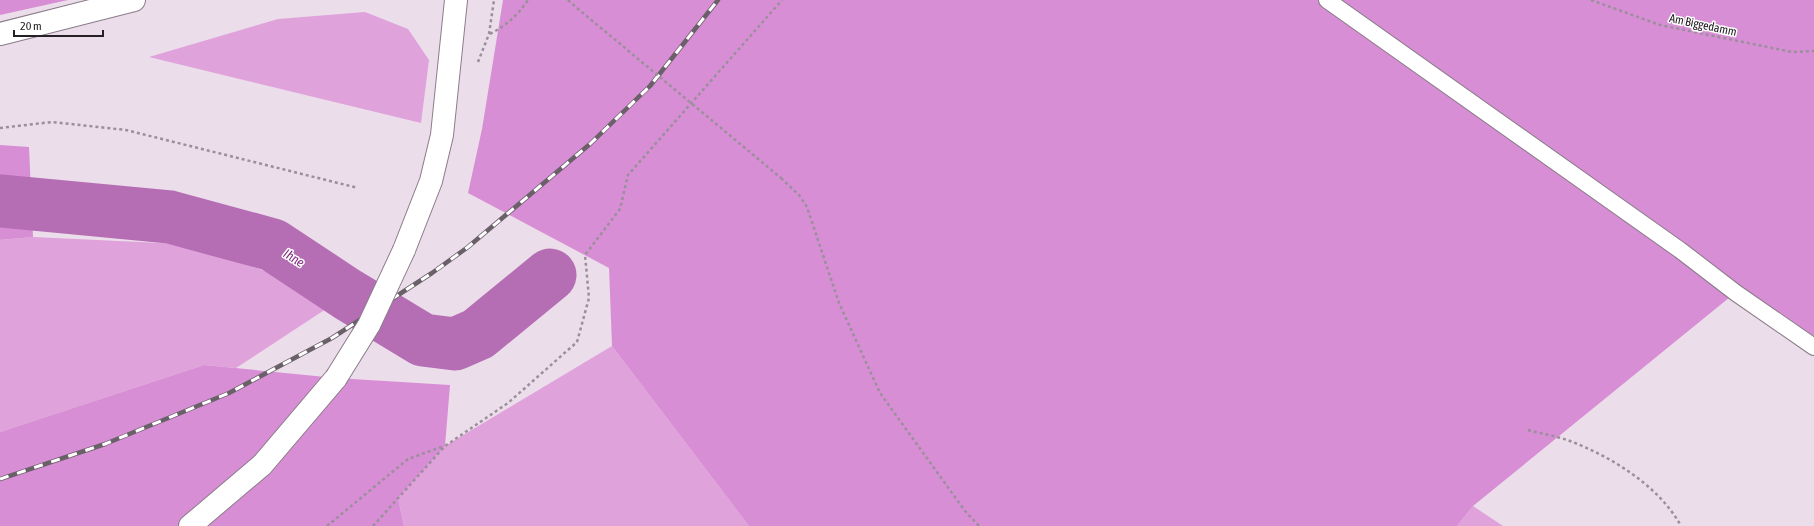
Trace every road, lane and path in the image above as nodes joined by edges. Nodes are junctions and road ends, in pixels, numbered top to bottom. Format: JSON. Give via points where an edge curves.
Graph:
{"nodes":[{"id":1,"x":134,"y":0,"type":"edge"},
{"id":2,"x":456,"y":0,"type":"edge"},
{"id":3,"x":528,"y":0,"type":"edge"},
{"id":4,"x":568,"y":0,"type":"edge"},
{"id":5,"x":782,"y":0,"type":"edge"},
{"id":6,"x":1328,"y":0,"type":"edge"},
{"id":7,"x":1591,"y":0,"type":"edge"},
{"id":8,"x":0,"y":34,"type":"edge"},
{"id":9,"x":489,"y":34,"type":"dead end"},
{"id":10,"x":1814,"y":50,"type":"edge"},
{"id":11,"x":0,"y":128,"type":"edge"},
{"id":12,"x":358,"y":188,"type":"dead end"},
{"id":13,"x":1814,"y":347,"type":"edge"},
{"id":14,"x":1528,"y":430,"type":"dead end"},
{"id":15,"x":445,"y":446,"type":"junction"},
{"id":16,"x":1681,"y":525,"type":"edge"},
{"id":17,"x":190,"y":526,"type":"edge"},
{"id":18,"x":326,"y":526,"type":"edge"},
{"id":19,"x":373,"y":526,"type":"edge"},
{"id":20,"x":979,"y":526,"type":"edge"}],
"edges":[{"from":1,"to":8,"type":"main road"},
{"from":2,"to":17,"type":"main road","bridge":true,"via":[[442,134],[431,180],[404,250],[369,324],[336,378],[262,464]]},
{"from":3,"to":9,"type":"path","via":[[517,17]]},
{"from":4,"to":20,"type":"path","bridge":true,"via":[[799,195],[807,207],[839,303],[880,393],[965,511]]},
{"from":5,"to":15,"type":"path","via":[[628,175],[620,209],[585,255],[589,298],[577,342],[508,403]]},
{"from":6,"to":13,"type":"lane"},
{"from":7,"to":10,"type":"path","name":"Am Biggedamm","via":[[1660,25],[1792,52]]},
{"from":11,"to":12,"type":"path","via":[[52,122],[126,130]]},
{"from":14,"to":16,"type":"path","via":[[1570,441],[1616,463],[1651,487]]},
{"from":15,"to":18,"type":"path","via":[[408,459]]},
{"from":15,"to":19,"type":"path"}]}
